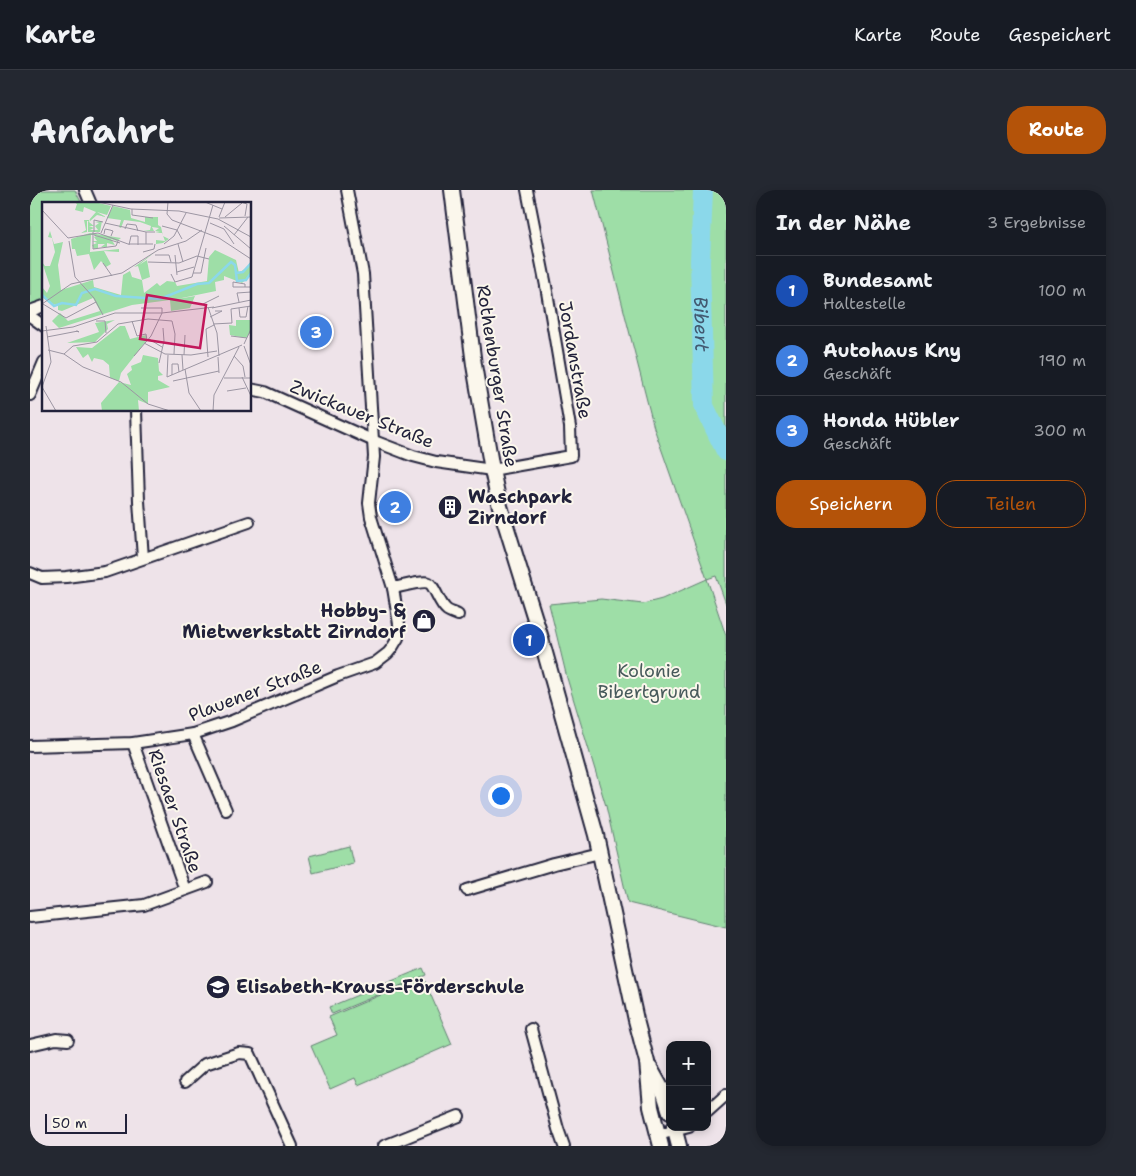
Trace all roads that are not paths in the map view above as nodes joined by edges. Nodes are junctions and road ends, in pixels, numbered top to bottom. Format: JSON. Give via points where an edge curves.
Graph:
{"nodes":[{"id":1,"x":85,"y":190,"type":"edge"},
{"id":2,"x":347,"y":190,"type":"edge"},
{"id":3,"x":452,"y":190,"type":"edge"},
{"id":4,"x":527,"y":190,"type":"edge"},
{"id":5,"x":89,"y":202,"type":"edge"},
{"id":6,"x":42,"y":307,"type":"edge"},
{"id":7,"x":30,"y":311,"type":"edge"},
{"id":8,"x":30,"y":316,"type":"edge"},
{"id":9,"x":42,"y":325,"type":"edge"},
{"id":10,"x":42,"y":367,"type":"edge"},
{"id":11,"x":251,"y":389,"type":"edge"},
{"id":12,"x":30,"y":395,"type":"edge"},
{"id":13,"x":136,"y":411,"type":"edge"},
{"id":14,"x":374,"y":441,"type":"junction"},
{"id":15,"x":492,"y":470,"type":"junction"},
{"id":16,"x":249,"y":522,"type":"dead end"},
{"id":17,"x":143,"y":558,"type":"junction"},
{"id":18,"x":30,"y":573,"type":"edge"},
{"id":19,"x":393,"y":588,"type":"junction"},
{"id":20,"x":458,"y":615,"type":"dead end"},
{"id":21,"x":193,"y":734,"type":"junction"},
{"id":22,"x":133,"y":743,"type":"junction"},
{"id":23,"x":30,"y":746,"type":"edge"},
{"id":24,"x":226,"y":810,"type":"dead end"},
{"id":25,"x":600,"y":852,"type":"junction"},
{"id":26,"x":207,"y":882,"type":"dead end"},
{"id":27,"x":185,"y":890,"type":"junction"},
{"id":28,"x":467,"y":890,"type":"dead end"},
{"id":29,"x":30,"y":917,"type":"edge"},
{"id":30,"x":531,"y":1029,"type":"dead end"},
{"id":31,"x":68,"y":1040,"type":"dead end"},
{"id":32,"x":30,"y":1045,"type":"edge"},
{"id":33,"x":647,"y":1062,"type":"junction"},
{"id":34,"x":185,"y":1082,"type":"dead end"},
{"id":35,"x":726,"y":1095,"type":"edge"},
{"id":36,"x":666,"y":1099,"type":"edge"},
{"id":37,"x":711,"y":1108,"type":"edge"},
{"id":38,"x":459,"y":1116,"type":"dead end"},
{"id":39,"x":674,"y":1131,"type":"edge"},
{"id":40,"x":679,"y":1131,"type":"edge"},
{"id":41,"x":659,"y":1140,"type":"edge"},
{"id":42,"x":292,"y":1146,"type":"edge"},
{"id":43,"x":384,"y":1146,"type":"edge"},
{"id":44,"x":564,"y":1146,"type":"edge"},
{"id":45,"x":679,"y":1146,"type":"edge"}],
"edges":[{"from":1,"to":5,"type":"street"},
{"from":2,"to":14,"type":"street","name":"Plauener Straße","via":[[363,274]]},
{"from":3,"to":15,"type":"main road","name":"Rothenburger Straße","via":[[474,365]]},
{"from":4,"to":15,"type":"street","name":"Jordanstraße","via":[[570,427],[572,456]]},
{"from":6,"to":7,"type":"street"},
{"from":8,"to":9,"type":"street"},
{"from":10,"to":12,"type":"street"},
{"from":11,"to":14,"type":"street","name":"Zwickauer Straße","via":[[265,392]]},
{"from":13,"to":17,"type":"street"},
{"from":14,"to":15,"type":"street","name":"Zwickauer Straße","via":[[436,462]]},
{"from":14,"to":19,"type":"street","name":"Plauener Straße","via":[[369,503]]},
{"from":15,"to":25,"type":"main road","name":"Rothenburger Straße"},
{"from":16,"to":17,"type":"street"},
{"from":17,"to":18,"type":"street","via":[[105,572],[42,578]]},
{"from":19,"to":20,"type":"street","via":[[429,583],[442,605]]},
{"from":19,"to":21,"type":"street","name":"Plauener Straße","via":[[398,638],[380,661]]},
{"from":21,"to":22,"type":"street","name":"Plauener Straße"},
{"from":21,"to":24,"type":"street"},
{"from":22,"to":23,"type":"street","name":"Plauener Straße"},
{"from":22,"to":27,"type":"street","name":"Riesaer Straße"},
{"from":25,"to":28,"type":"street"},
{"from":25,"to":33,"type":"main road","name":"Rothenburger Straße"},
{"from":26,"to":27,"type":"street"},
{"from":27,"to":29,"type":"street","via":[[144,905]]},
{"from":30,"to":44,"type":"street"},
{"from":31,"to":32,"type":"street","via":[[56,1038]]},
{"from":33,"to":36,"type":"main road","name":"Rothenburger Straße"},
{"from":33,"to":41,"type":"main road","name":"Rothenburger Straße","via":[[651,1107]]},
{"from":34,"to":42,"type":"street","via":[[205,1064],[240,1053],[250,1054]]},
{"from":35,"to":37,"type":"street"},
{"from":38,"to":43,"type":"street"},
{"from":39,"to":41,"type":"street"},
{"from":40,"to":45,"type":"main road"}]}
